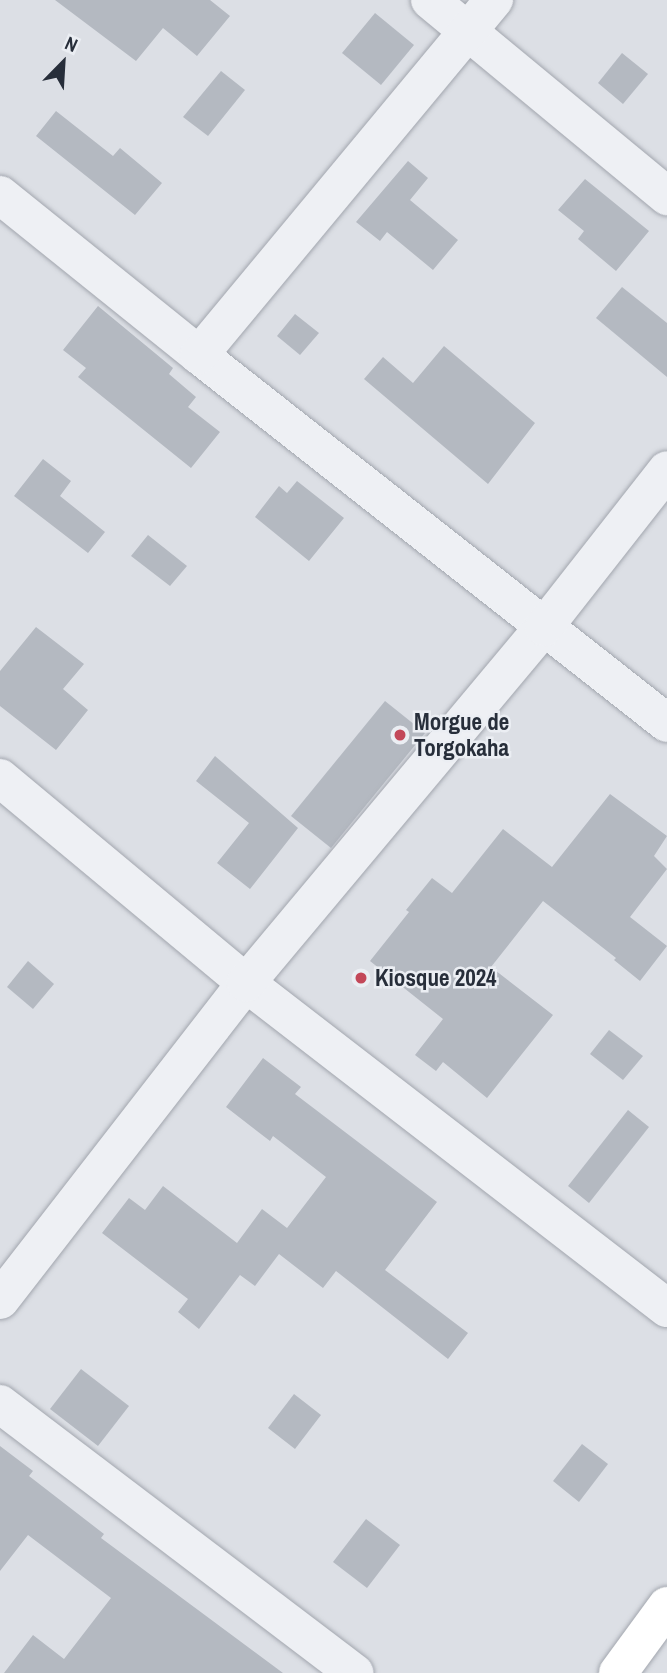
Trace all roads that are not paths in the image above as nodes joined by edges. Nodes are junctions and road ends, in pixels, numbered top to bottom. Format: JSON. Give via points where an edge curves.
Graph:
{"nodes":[{"id":1,"x":430,"y":0,"type":"edge"},
{"id":2,"x":494,"y":0,"type":"edge"},
{"id":3,"x":468,"y":31,"type":"junction"},
{"id":4,"x":0,"y":195,"type":"edge"},
{"id":5,"x":667,"y":196,"type":"edge"},
{"id":6,"x":199,"y":355,"type":"junction"},
{"id":7,"x":667,"y":470,"type":"edge"},
{"id":8,"x":544,"y":627,"type":"junction"},
{"id":9,"x":667,"y":723,"type":"edge"},
{"id":10,"x":0,"y":779,"type":"edge"},
{"id":11,"x":246,"y":984,"type":"junction"},
{"id":12,"x":0,"y":1300,"type":"edge"},
{"id":13,"x":667,"y":1308,"type":"edge"},
{"id":14,"x":0,"y":1404,"type":"edge"},
{"id":15,"x":667,"y":1606,"type":"edge"},
{"id":16,"x":354,"y":1673,"type":"edge"},
{"id":17,"x":618,"y":1673,"type":"edge"}],
"edges":[{"from":1,"to":3,"type":"street"},
{"from":2,"to":3,"type":"street"},
{"from":3,"to":5,"type":"street"},
{"from":3,"to":6,"type":"street"},
{"from":4,"to":6,"type":"street"},
{"from":6,"to":8,"type":"street"},
{"from":7,"to":8,"type":"street"},
{"from":8,"to":9,"type":"street"},
{"from":8,"to":11,"type":"street"},
{"from":10,"to":11,"type":"street"},
{"from":11,"to":12,"type":"street"},
{"from":11,"to":13,"type":"street"},
{"from":14,"to":16,"type":"street"},
{"from":15,"to":17,"type":"main road"}]}
